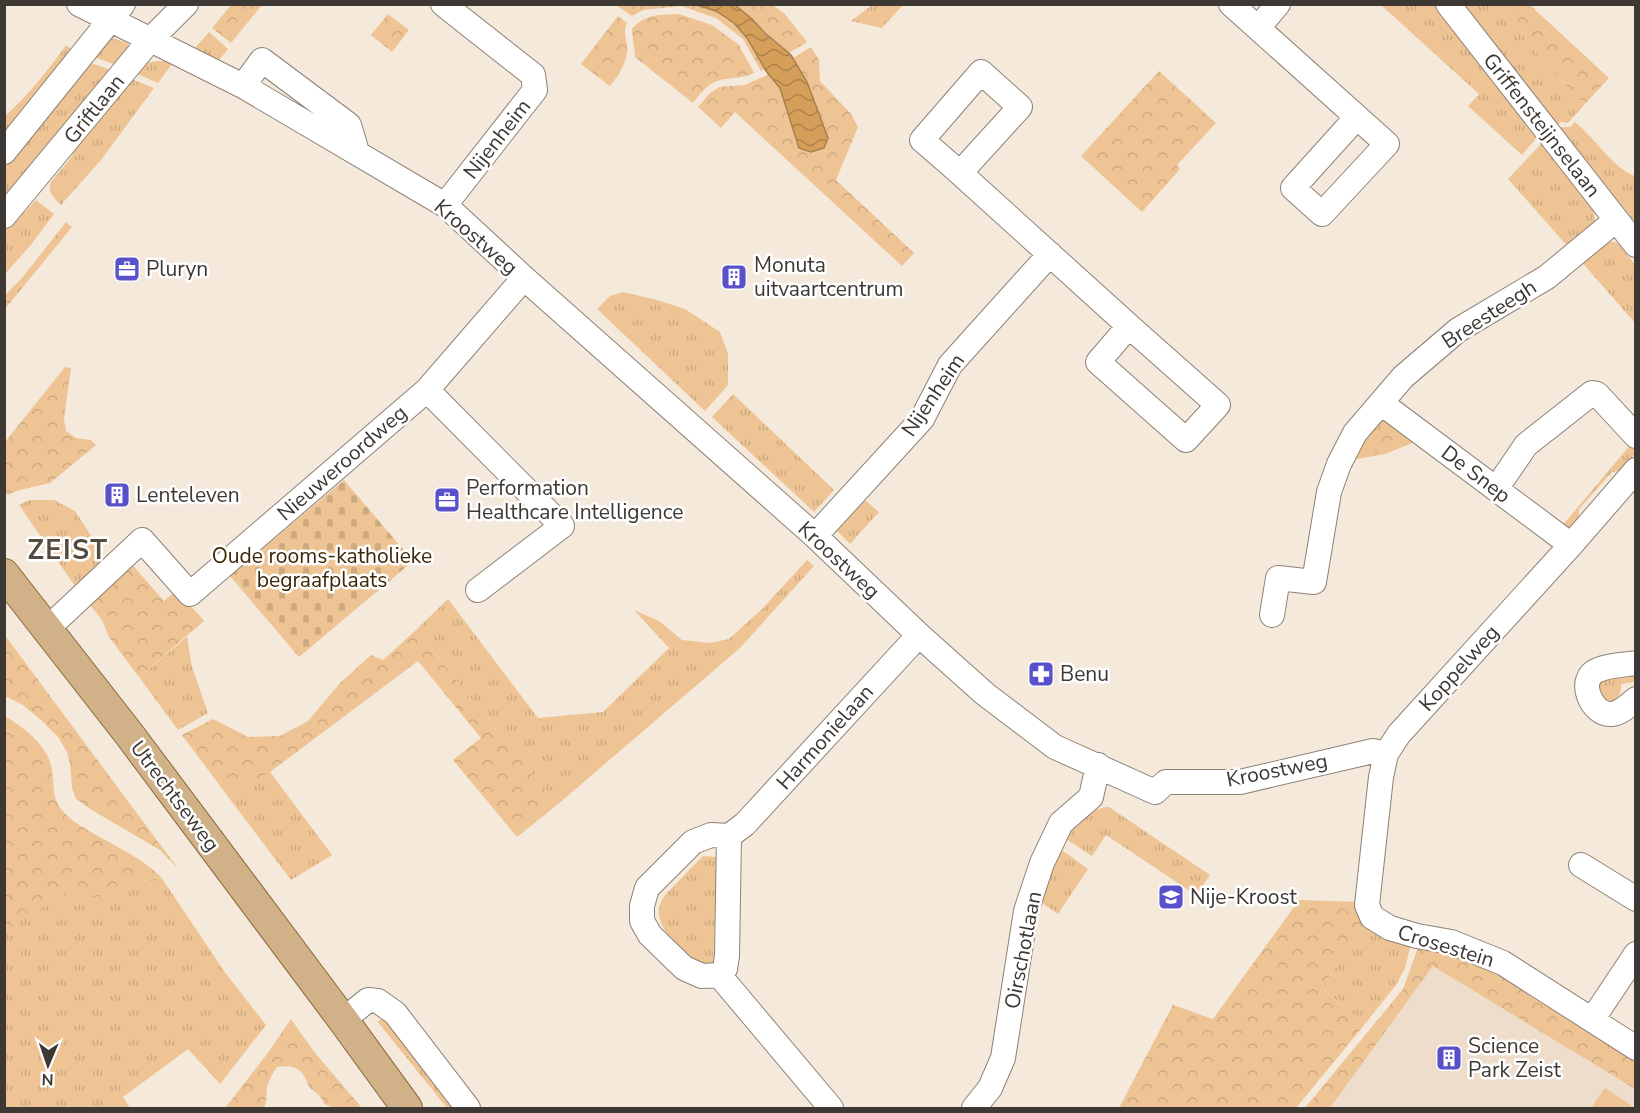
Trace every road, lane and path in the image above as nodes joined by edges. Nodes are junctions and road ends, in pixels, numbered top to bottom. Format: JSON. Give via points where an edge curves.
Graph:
{"nodes":[{"id":1,"x":79,"y":4,"type":"edge"},
{"id":2,"x":186,"y":4,"type":"edge"},
{"id":3,"x":443,"y":4,"type":"edge"},
{"id":4,"x":1232,"y":4,"type":"edge"},
{"id":5,"x":1278,"y":4,"type":"edge"},
{"id":6,"x":1448,"y":4,"type":"edge"},
{"id":7,"x":116,"y":13,"type":"edge"},
{"id":8,"x":1258,"y":28,"type":"junction"},
{"id":9,"x":150,"y":40,"type":"junction"},
{"id":10,"x":243,"y":86,"type":"junction"},
{"id":11,"x":1357,"y":117,"type":"dead end"},
{"id":12,"x":4,"y":152,"type":"edge"},
{"id":13,"x":357,"y":152,"type":"junction"},
{"id":14,"x":960,"y":173,"type":"junction"},
{"id":15,"x":445,"y":205,"type":"junction"},
{"id":16,"x":4,"y":216,"type":"edge"},
{"id":17,"x":1616,"y":220,"type":"junction"},
{"id":18,"x":1635,"y":245,"type":"edge"},
{"id":19,"x":1050,"y":254,"type":"junction"},
{"id":20,"x":524,"y":278,"type":"junction"},
{"id":21,"x":1129,"y":326,"type":"junction"},
{"id":22,"x":427,"y":390,"type":"junction"},
{"id":23,"x":1381,"y":403,"type":"junction"},
{"id":24,"x":1635,"y":436,"type":"edge"},
{"id":25,"x":1635,"y":470,"type":"edge"},
{"id":26,"x":1496,"y":489,"type":"junction"},
{"id":27,"x":815,"y":536,"type":"junction"},
{"id":28,"x":1571,"y":545,"type":"junction"},
{"id":29,"x":4,"y":574,"type":"edge"},
{"id":30,"x":478,"y":590,"type":"dead end"},
{"id":31,"x":1272,"y":615,"type":"dead end"},
{"id":32,"x":47,"y":629,"type":"junction"},
{"id":33,"x":919,"y":635,"type":"junction"},
{"id":34,"x":1635,"y":663,"type":"edge"},
{"id":35,"x":1635,"y":699,"type":"edge"},
{"id":36,"x":1386,"y":754,"type":"junction"},
{"id":37,"x":1098,"y":765,"type":"junction"},
{"id":38,"x":729,"y":836,"type":"junction"},
{"id":39,"x":1581,"y":865,"type":"dead end"},
{"id":40,"x":1635,"y":899,"type":"edge"},
{"id":41,"x":1367,"y":906,"type":"joint"},
{"id":42,"x":1635,"y":954,"type":"edge"},
{"id":43,"x":719,"y":975,"type":"junction"},
{"id":44,"x":343,"y":1020,"type":"junction"},
{"id":45,"x":1592,"y":1020,"type":"junction"},
{"id":46,"x":1635,"y":1048,"type":"edge"},
{"id":47,"x":407,"y":1108,"type":"edge"},
{"id":48,"x":468,"y":1108,"type":"edge"},
{"id":49,"x":831,"y":1108,"type":"edge"},
{"id":50,"x":974,"y":1108,"type":"edge"}],
"edges":[{"from":1,"to":7,"type":"street","name":"Kroostweg"},
{"from":2,"to":9,"type":"street","name":"Griftlaan"},
{"from":3,"to":15,"type":"street","name":"Nijenheim","via":[[533,75],[535,90]]},
{"from":4,"to":8,"type":"street"},
{"from":5,"to":8,"type":"street"},
{"from":6,"to":17,"type":"street","name":"Griffensteijnselaan"},
{"from":7,"to":9,"type":"street","name":"Kroostweg"},
{"from":7,"to":12,"type":"street","name":"Griftlaan"},
{"from":8,"to":11,"type":"street"},
{"from":9,"to":10,"type":"street","name":"Kroostweg"},
{"from":9,"to":16,"type":"street","name":"Griftlaan"},
{"from":10,"to":13,"type":"street","name":"Kroostweg"},
{"from":10,"to":13,"type":"street","via":[[262,60],[349,125]]},
{"from":13,"to":15,"type":"street","name":"Kroostweg"},
{"from":14,"to":14,"type":"street","via":[[1020,107],[981,72],[922,140]]},
{"from":14,"to":19,"type":"street"},
{"from":15,"to":20,"type":"street","name":"Kroostweg"},
{"from":17,"to":18,"type":"street","name":"Griffensteijnselaan"},
{"from":17,"to":23,"type":"street","name":"Breesteegh","via":[[1547,277],[1458,330],[1403,377]]},
{"from":19,"to":21,"type":"street"},
{"from":19,"to":27,"type":"street","name":"Nijenheim","via":[[950,365],[922,419]]},
{"from":20,"to":22,"type":"street","name":"Nieuweroordweg"},
{"from":20,"to":27,"type":"street","name":"Kroostweg"},
{"from":21,"to":21,"type":"street","via":[[1098,362],[1186,440],[1218,405]]},
{"from":22,"to":30,"type":"street","via":[[562,526]]},
{"from":22,"to":32,"type":"street","name":"Nieuweroordweg","via":[[190,594],[142,540]]},
{"from":23,"to":26,"type":"street","name":"De Snep"},
{"from":23,"to":31,"type":"street","name":"Breesteegh","via":[[1355,433],[1339,464],[1329,492],[1314,582],[1278,578]]},
{"from":24,"to":26,"type":"street","via":[[1592,393],[1526,445]]},
{"from":25,"to":28,"type":"street","name":"Koppelweg"},
{"from":26,"to":28,"type":"street","name":"De Snep"},
{"from":27,"to":33,"type":"street","name":"Kroostweg"},
{"from":28,"to":36,"type":"street","name":"Koppelweg","via":[[1399,734]]},
{"from":29,"to":32,"type":"main road","name":"Utrechtseweg"},
{"from":32,"to":44,"type":"main road","name":"Utrechtseweg"},
{"from":33,"to":37,"type":"street","name":"Kroostweg","via":[[985,694],[1055,747]]},
{"from":33,"to":38,"type":"street","name":"Harmonielaan","via":[[746,824]]},
{"from":34,"to":35,"type":"street","via":[[1596,670],[1586,686],[1593,705],[1605,713],[1627,708]]},
{"from":36,"to":37,"type":"street","name":"Kroostweg","via":[[1373,751],[1240,782],[1166,782],[1155,792]]},
{"from":36,"to":41,"type":"street","name":"Koppelweg","via":[[1380,777]]},
{"from":37,"to":50,"type":"street","name":"Oirschotlaan","via":[[1091,796],[1061,823],[1042,863],[1026,910],[1003,1058],[990,1088]]},
{"from":38,"to":43,"type":"street","via":[[728,956]]},
{"from":38,"to":43,"type":"street","via":[[693,842],[647,888],[642,906],[642,921],[650,935],[684,968],[702,976]]},
{"from":39,"to":40,"type":"street"},
{"from":41,"to":45,"type":"street","name":"Crosestein","via":[[1372,917],[1390,928],[1451,942],[1503,963]]},
{"from":42,"to":45,"type":"street"},
{"from":43,"to":49,"type":"street"},
{"from":44,"to":47,"type":"main road","name":"Utrechtseweg"},
{"from":44,"to":48,"type":"street","via":[[368,1000],[378,1001],[395,1013]]},
{"from":45,"to":46,"type":"street","name":"Crosestein"}]}
